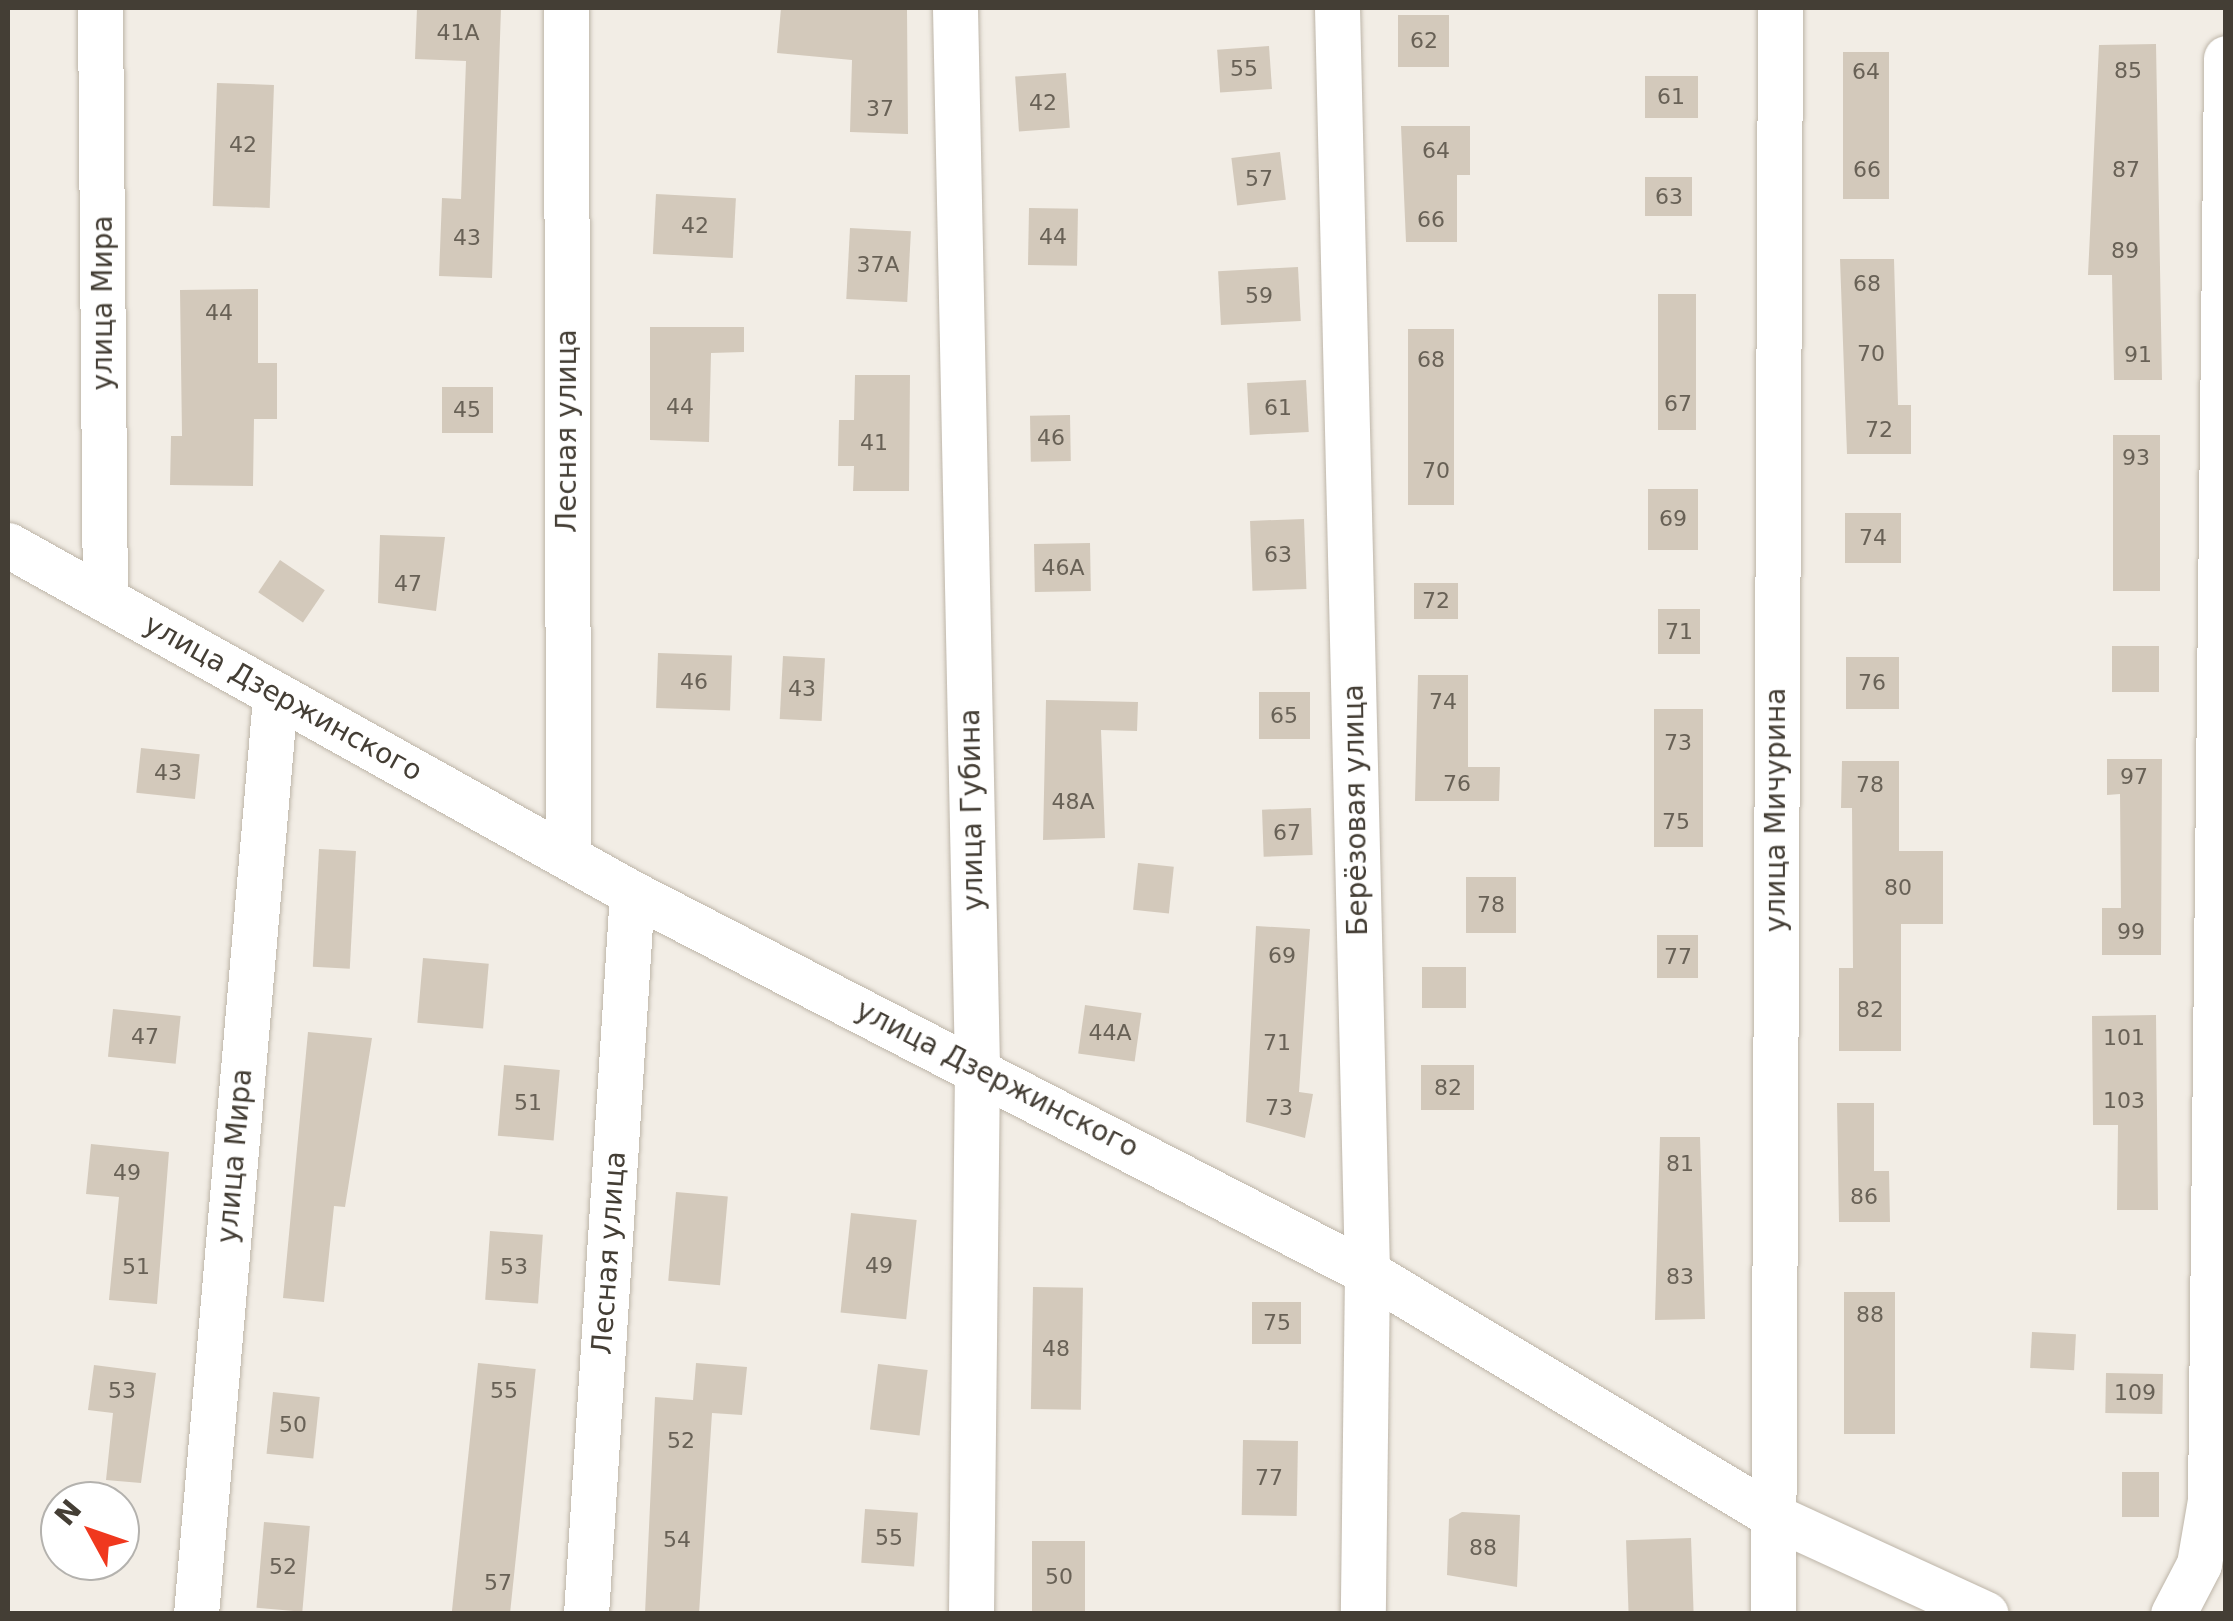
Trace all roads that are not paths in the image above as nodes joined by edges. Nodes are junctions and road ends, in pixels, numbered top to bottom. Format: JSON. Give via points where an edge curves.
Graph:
{"nodes":[{"id":1,"x":100,"y":8,"type":"edge"},
{"id":2,"x":566,"y":8,"type":"edge"},
{"id":3,"x":955,"y":8,"type":"edge"},
{"id":4,"x":1337,"y":8,"type":"edge"},
{"id":5,"x":1780,"y":8,"type":"edge"},
{"id":6,"x":2226,"y":58,"type":"edge"},
{"id":7,"x":8,"y":545,"type":"edge"},
{"id":8,"x":105,"y":599,"type":"junction"},
{"id":9,"x":275,"y":698,"type":"junction"},
{"id":10,"x":568,"y":854,"type":"junction"},
{"id":11,"x":632,"y":894,"type":"junction"},
{"id":12,"x":977,"y":1068,"type":"junction"},
{"id":13,"x":1367,"y":1272,"type":"junction"},
{"id":14,"x":1773,"y":1516,"type":"junction"},
{"id":15,"x":196,"y":1614,"type":"edge"},
{"id":16,"x":586,"y":1614,"type":"edge"},
{"id":17,"x":971,"y":1614,"type":"edge"},
{"id":18,"x":1363,"y":1614,"type":"edge"},
{"id":19,"x":1773,"y":1614,"type":"edge"},
{"id":20,"x":1986,"y":1614,"type":"edge"},
{"id":21,"x":2173,"y":1614,"type":"edge"}],
"edges":[{"from":1,"to":8,"type":"street","name":"улица Мира"},
{"from":2,"to":10,"type":"street","name":"Лесная улица"},
{"from":3,"to":12,"type":"street","name":"улица Губина"},
{"from":4,"to":13,"type":"street","name":"Берёзовая улица"},
{"from":5,"to":14,"type":"street","name":"улица Мичурина"},
{"from":6,"to":21,"type":"street","via":[[2210,1500],[2199,1564]]},
{"from":7,"to":8,"type":"street","name":"улица Дзержинского"},
{"from":8,"to":9,"type":"street","name":"улица Дзержинского"},
{"from":9,"to":10,"type":"street","name":"улица Дзержинского"},
{"from":9,"to":15,"type":"street","name":"улица Мира"},
{"from":10,"to":11,"type":"street","name":"улица Дзержинского"},
{"from":11,"to":12,"type":"street","name":"улица Дзержинского"},
{"from":11,"to":16,"type":"street","name":"Лесная улица"},
{"from":12,"to":13,"type":"street","name":"улица Дзержинского"},
{"from":12,"to":17,"type":"street","name":"улица Губина"},
{"from":13,"to":14,"type":"street","name":"улица Дзержинского"},
{"from":13,"to":18,"type":"street","name":"Берёзовая улица"},
{"from":14,"to":19,"type":"street","name":"улица Мичурина"},
{"from":14,"to":20,"type":"street","name":"улица Дзержинского"}]}
